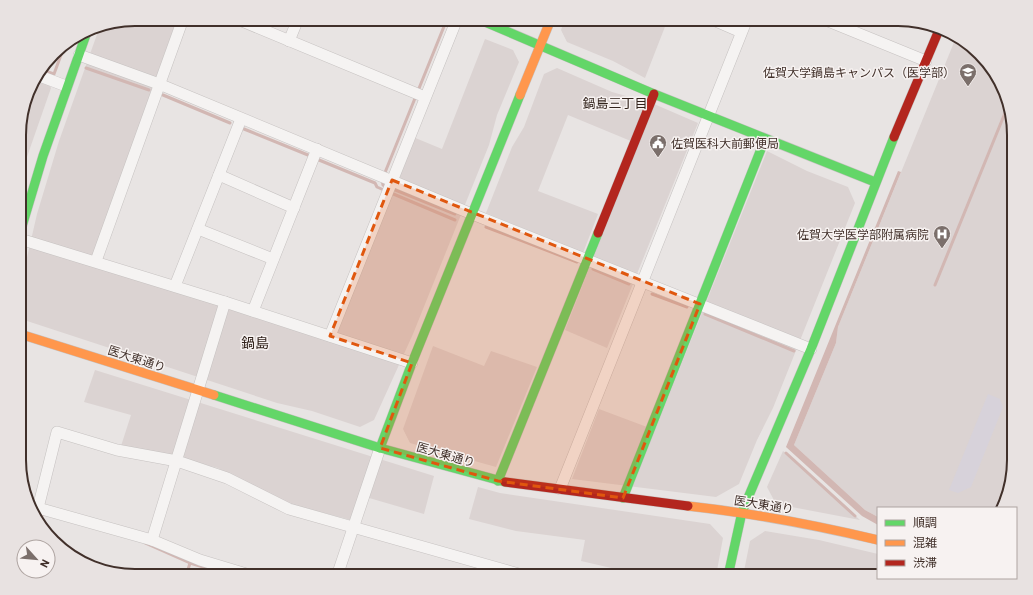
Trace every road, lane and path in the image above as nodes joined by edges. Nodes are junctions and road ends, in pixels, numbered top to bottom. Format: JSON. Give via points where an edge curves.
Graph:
{"nodes":[{"id":1,"x":180,"y":26,"type":"edge"},
{"id":2,"x":254,"y":26,"type":"edge"},
{"id":3,"x":295,"y":26,"type":"edge"},
{"id":4,"x":454,"y":26,"type":"edge"},
{"id":5,"x":495,"y":26,"type":"edge"},
{"id":6,"x":548,"y":26,"type":"edge"},
{"id":7,"x":728,"y":26,"type":"edge"},
{"id":8,"x":744,"y":26,"type":"edge"},
{"id":9,"x":844,"y":26,"type":"edge"},
{"id":10,"x":741,"y":32,"type":"junction"},
{"id":11,"x":938,"y":33,"type":"edge"},
{"id":12,"x":85,"y":38,"type":"edge"},
{"id":13,"x":289,"y":41,"type":"junction"},
{"id":14,"x":540,"y":45,"type":"junction"},
{"id":15,"x":79,"y":55,"type":"junction"},
{"id":16,"x":926,"y":61,"type":"junction"},
{"id":17,"x":42,"y":78,"type":"edge"},
{"id":18,"x":159,"y":84,"type":"junction"},
{"id":19,"x":66,"y":86,"type":"junction"},
{"id":20,"x":654,"y":94,"type":"junction"},
{"id":21,"x":420,"y":95,"type":"junction"},
{"id":22,"x":708,"y":116,"type":"junction"},
{"id":23,"x":241,"y":119,"type":"junction"},
{"id":24,"x":765,"y":139,"type":"junction"},
{"id":25,"x":317,"y":150,"type":"junction"},
{"id":26,"x":219,"y":175,"type":"junction"},
{"id":27,"x":387,"y":179,"type":"junction"},
{"id":28,"x":875,"y":182,"type":"junction"},
{"id":29,"x":294,"y":208,"type":"junction"},
{"id":30,"x":26,"y":211,"type":"edge"},
{"id":31,"x":472,"y":214,"type":"junction"},
{"id":32,"x":198,"y":229,"type":"junction"},
{"id":33,"x":26,"y":241,"type":"edge"},
{"id":34,"x":587,"y":258,"type":"junction"},
{"id":35,"x":273,"y":259,"type":"junction"},
{"id":36,"x":96,"y":262,"type":"junction"},
{"id":37,"x":643,"y":282,"type":"junction"},
{"id":38,"x":175,"y":286,"type":"junction"},
{"id":39,"x":225,"y":302,"type":"junction"},
{"id":40,"x":700,"y":304,"type":"junction"},
{"id":41,"x":253,"y":311,"type":"junction"},
{"id":42,"x":26,"y":336,"type":"edge"},
{"id":43,"x":330,"y":336,"type":"junction"},
{"id":44,"x":811,"y":348,"type":"junction"},
{"id":45,"x":412,"y":363,"type":"junction"},
{"id":46,"x":197,"y":390,"type":"junction"},
{"id":47,"x":380,"y":448,"type":"junction"},
{"id":48,"x":177,"y":461,"type":"junction"},
{"id":49,"x":498,"y":481,"type":"junction"},
{"id":50,"x":560,"y":489,"type":"junction"},
{"id":51,"x":623,"y":498,"type":"junction"},
{"id":52,"x":36,"y":505,"type":"edge"},
{"id":53,"x":37,"y":509,"type":"edge"},
{"id":54,"x":742,"y":512,"type":"junction"},
{"id":55,"x":354,"y":526,"type":"junction"},
{"id":56,"x":152,"y":540,"type":"junction"},
{"id":57,"x":877,"y":540,"type":"edge"},
{"id":58,"x":230,"y":569,"type":"edge"},
{"id":59,"x":339,"y":569,"type":"edge"},
{"id":60,"x":502,"y":569,"type":"edge"},
{"id":61,"x":730,"y":569,"type":"edge"}],
"edges":[{"from":1,"to":18,"type":"street"},
{"from":2,"to":13,"type":"street"},
{"from":3,"to":13,"type":"street"},
{"from":4,"to":21,"type":"street"},
{"from":5,"to":14,"type":"street"},
{"from":6,"to":14,"type":"street"},
{"from":7,"to":10,"type":"street"},
{"from":8,"to":10,"type":"street"},
{"from":9,"to":16,"type":"street"},
{"from":10,"to":22,"type":"street"},
{"from":11,"to":16,"type":"street"},
{"from":12,"to":15,"type":"street"},
{"from":13,"to":21,"type":"street"},
{"from":14,"to":20,"type":"street"},
{"from":14,"to":31,"type":"street"},
{"from":15,"to":18,"type":"street"},
{"from":15,"to":19,"type":"street"},
{"from":16,"to":28,"type":"street"},
{"from":17,"to":19,"type":"street"},
{"from":18,"to":23,"type":"street"},
{"from":18,"to":36,"type":"street"},
{"from":19,"to":30,"type":"street"},
{"from":20,"to":22,"type":"street"},
{"from":20,"to":34,"type":"street"},
{"from":21,"to":27,"type":"street"},
{"from":22,"to":24,"type":"street"},
{"from":22,"to":37,"type":"street"},
{"from":23,"to":25,"type":"street"},
{"from":23,"to":26,"type":"street"},
{"from":24,"to":28,"type":"street"},
{"from":24,"to":40,"type":"street"},
{"from":25,"to":27,"type":"street"},
{"from":25,"to":29,"type":"street"},
{"from":26,"to":29,"type":"street"},
{"from":26,"to":32,"type":"street"},
{"from":27,"to":31,"type":"street"},
{"from":27,"to":43,"type":"street","via":[[386,196]]},
{"from":28,"to":44,"type":"street"},
{"from":29,"to":35,"type":"street"},
{"from":31,"to":34,"type":"street"},
{"from":31,"to":45,"type":"street"},
{"from":32,"to":35,"type":"street"},
{"from":32,"to":38,"type":"street"},
{"from":33,"to":36,"type":"street"},
{"from":34,"to":37,"type":"street"},
{"from":34,"to":49,"type":"street"},
{"from":35,"to":41,"type":"street"},
{"from":36,"to":38,"type":"street"},
{"from":37,"to":40,"type":"street"},
{"from":37,"to":50,"type":"street"},
{"from":38,"to":39,"type":"street"},
{"from":39,"to":41,"type":"street"},
{"from":39,"to":46,"type":"street"},
{"from":40,"to":44,"type":"street"},
{"from":40,"to":51,"type":"street"},
{"from":41,"to":43,"type":"street"},
{"from":42,"to":46,"type":"street","name":"医大東通り"},
{"from":43,"to":45,"type":"street"},
{"from":44,"to":54,"type":"street"},
{"from":45,"to":47,"type":"street"},
{"from":46,"to":47,"type":"street","name":"医大東通り"},
{"from":46,"to":48,"type":"street"},
{"from":47,"to":49,"type":"street","name":"医大東通り"},
{"from":47,"to":55,"type":"street"},
{"from":48,"to":52,"type":"street","via":[[117,450],[57,432]]},
{"from":48,"to":55,"type":"street","via":[[227,478],[289,509]]},
{"from":48,"to":56,"type":"street"},
{"from":49,"to":50,"type":"street","name":"医大東通り"},
{"from":50,"to":51,"type":"street","name":"医大東通り"},
{"from":51,"to":54,"type":"street","name":"医大東通り"},
{"from":53,"to":56,"type":"street"},
{"from":54,"to":57,"type":"street","name":"医大東通り","via":[[823,526]]},
{"from":54,"to":61,"type":"street"},
{"from":55,"to":59,"type":"street"},
{"from":55,"to":60,"type":"street"},
{"from":56,"to":58,"type":"street"}]}
